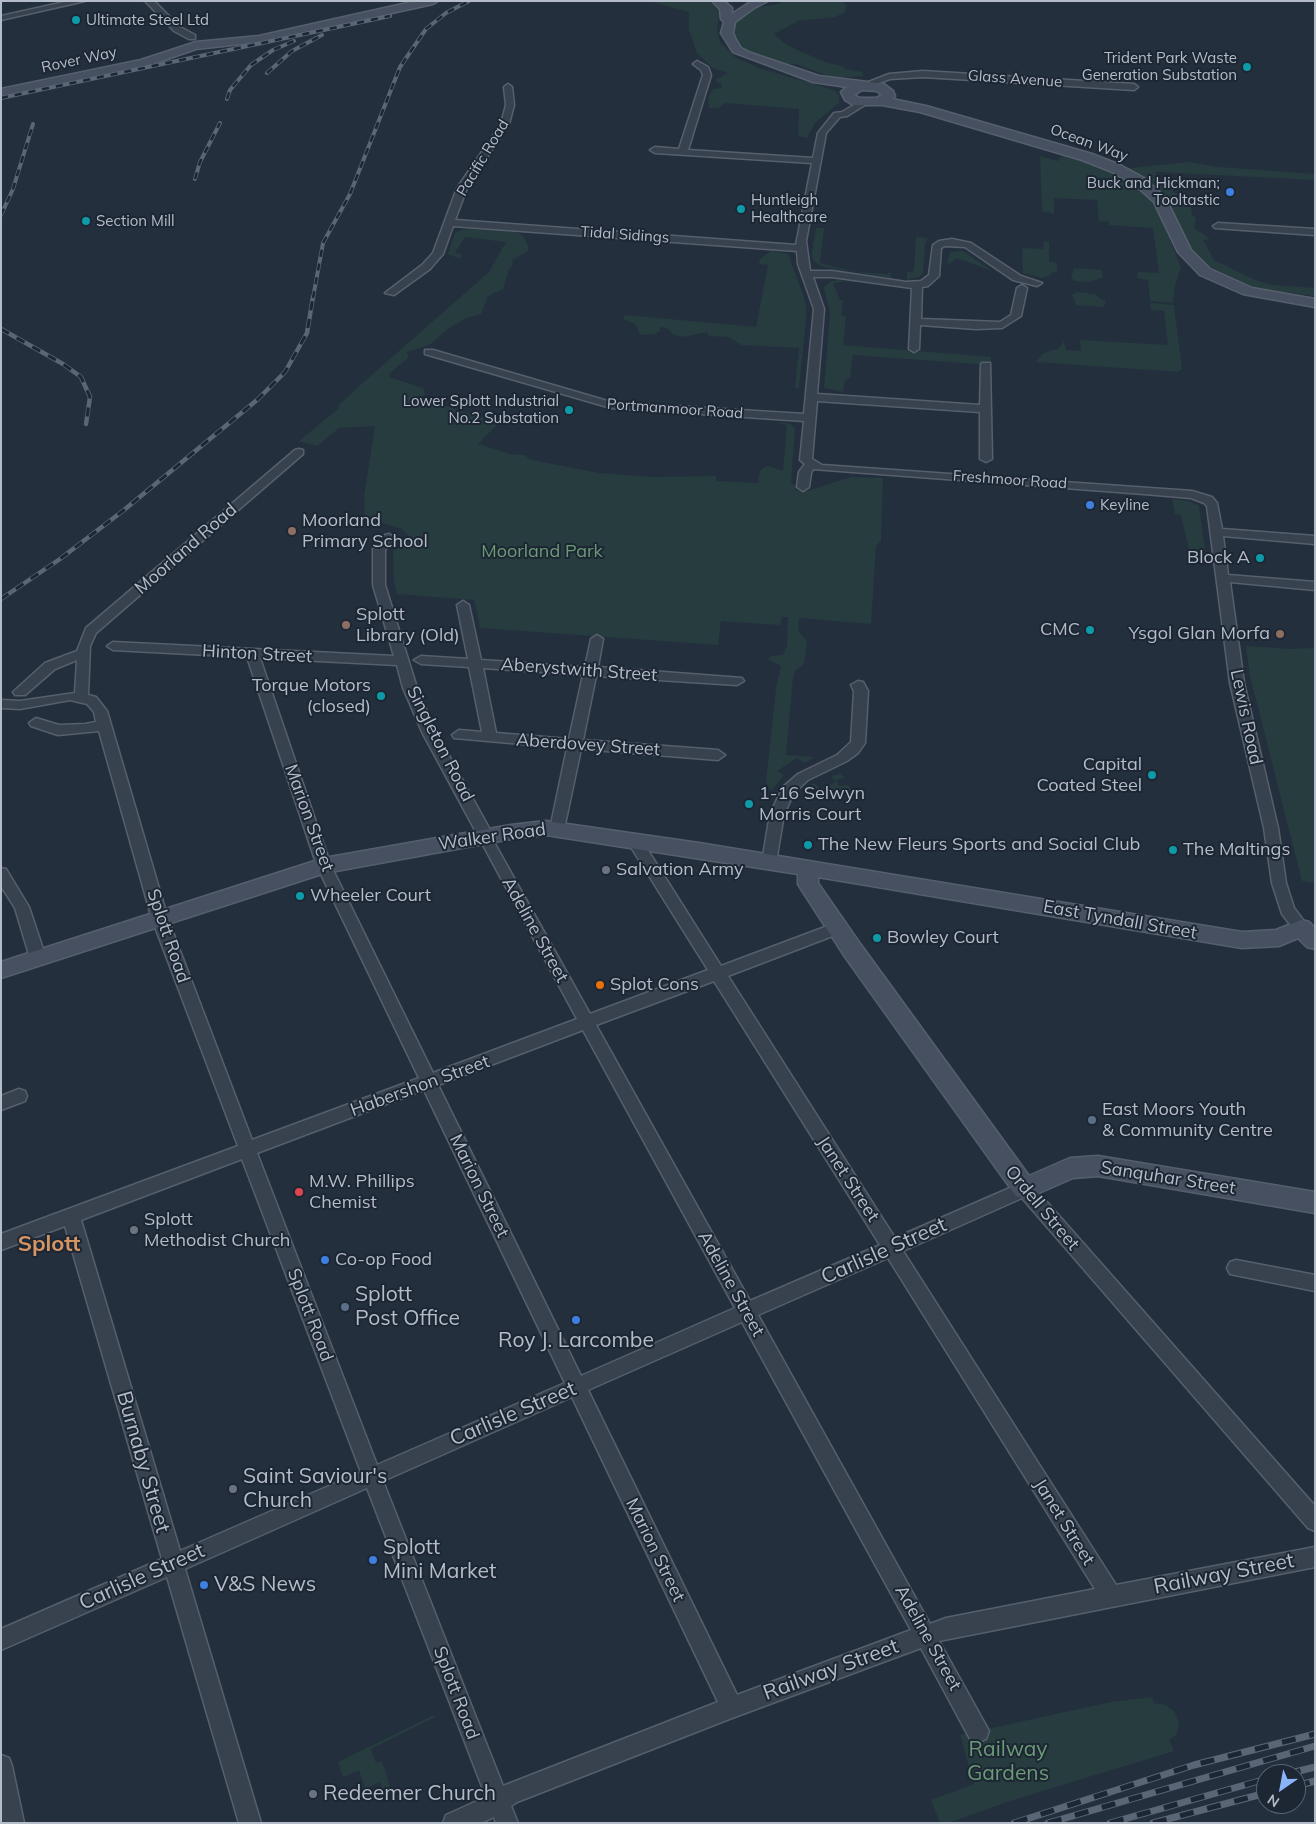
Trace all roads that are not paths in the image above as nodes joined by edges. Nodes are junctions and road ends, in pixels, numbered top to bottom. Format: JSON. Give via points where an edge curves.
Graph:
{"nodes":[{"id":1,"x":81,"y":1,"type":"edge"},
{"id":2,"x":149,"y":1,"type":"edge"},
{"id":3,"x":432,"y":1,"type":"edge"},
{"id":4,"x":717,"y":1,"type":"edge"},
{"id":5,"x":763,"y":1,"type":"edge"},
{"id":6,"x":41,"y":5,"type":"edge"},
{"id":7,"x":1,"y":18,"type":"edge"},
{"id":8,"x":730,"y":21,"type":"junction"},
{"id":9,"x":177,"y":29,"type":"junction"},
{"id":10,"x":176,"y":42,"type":"junction"},
{"id":11,"x":194,"y":42,"type":"junction"},
{"id":12,"x":163,"y":56,"type":"junction"},
{"id":13,"x":697,"y":64,"type":"dead end"},
{"id":14,"x":897,"y":77,"type":"junction"},
{"id":15,"x":817,"y":79,"type":"junction"},
{"id":16,"x":862,"y":86,"type":"junction"},
{"id":17,"x":508,"y":87,"type":"dead end"},
{"id":18,"x":1134,"y":87,"type":"dead end"},
{"id":19,"x":1,"y":93,"type":"edge"},
{"id":20,"x":848,"y":95,"type":"junction"},
{"id":21,"x":886,"y":95,"type":"junction"},
{"id":22,"x":864,"y":103,"type":"junction"},
{"id":23,"x":837,"y":115,"type":"junction"},
{"id":24,"x":655,"y":150,"type":"dead end"},
{"id":25,"x":684,"y":152,"type":"junction"},
{"id":26,"x":817,"y":161,"type":"junction"},
{"id":27,"x":450,"y":223,"type":"junction"},
{"id":28,"x":1218,"y":226,"type":"dead end"},
{"id":29,"x":1315,"y":232,"type":"edge"},
{"id":30,"x":801,"y":248,"type":"junction"},
{"id":31,"x":807,"y":274,"type":"junction"},
{"id":32,"x":1037,"y":283,"type":"dead end"},
{"id":33,"x":917,"y":285,"type":"junction"},
{"id":34,"x":1022,"y":288,"type":"dead end"},
{"id":35,"x":390,"y":293,"type":"dead end"},
{"id":36,"x":1315,"y":303,"type":"edge"},
{"id":37,"x":916,"y":322,"type":"junction"},
{"id":38,"x":914,"y":346,"type":"dead end"},
{"id":39,"x":429,"y":352,"type":"dead end"},
{"id":40,"x":986,"y":365,"type":"dead end"},
{"id":41,"x":812,"y":397,"type":"junction"},
{"id":42,"x":985,"y":409,"type":"junction"},
{"id":43,"x":809,"y":418,"type":"junction"},
{"id":44,"x":299,"y":452,"type":"dead end"},
{"id":45,"x":986,"y":459,"type":"dead end"},
{"id":46,"x":811,"y":465,"type":"junction"},
{"id":47,"x":803,"y":487,"type":"dead end"},
{"id":48,"x":1208,"y":500,"type":"joint"},
{"id":49,"x":1216,"y":532,"type":"junction"},
{"id":50,"x":389,"y":538,"type":"dead end"},
{"id":51,"x":1315,"y":540,"type":"edge"},
{"id":52,"x":1223,"y":578,"type":"junction"},
{"id":53,"x":1315,"y":586,"type":"edge"},
{"id":54,"x":463,"y":605,"type":"dead end"},
{"id":55,"x":597,"y":639,"type":"dead end"},
{"id":56,"x":113,"y":646,"type":"dead end"},
{"id":57,"x":84,"y":653,"type":"junction"},
{"id":58,"x":252,"y":654,"type":"junction"},
{"id":59,"x":401,"y":660,"type":"junction"},
{"id":60,"x":421,"y":660,"type":"dead end"},
{"id":61,"x":476,"y":663,"type":"junction"},
{"id":62,"x":590,"y":671,"type":"junction"},
{"id":63,"x":737,"y":681,"type":"dead end"},
{"id":64,"x":858,"y":685,"type":"dead end"},
{"id":65,"x":20,"y":692,"type":"dead end"},
{"id":66,"x":81,"y":697,"type":"junction"},
{"id":67,"x":1,"y":704,"type":"edge"},
{"id":68,"x":36,"y":723,"type":"dead end"},
{"id":69,"x":104,"y":725,"type":"junction"},
{"id":70,"x":459,"y":735,"type":"dead end"},
{"id":71,"x":490,"y":737,"type":"junction"},
{"id":72,"x":574,"y":744,"type":"junction"},
{"id":73,"x":718,"y":754,"type":"dead end"},
{"id":74,"x":557,"y":829,"type":"junction"},
{"id":75,"x":485,"y":837,"type":"junction"},
{"id":76,"x":634,"y":840,"type":"junction"},
{"id":77,"x":769,"y":862,"type":"junction"},
{"id":78,"x":324,"y":866,"type":"junction"},
{"id":79,"x":808,"y":868,"type":"junction"},
{"id":80,"x":1,"y":873,"type":"edge"},
{"id":81,"x":920,"y":887,"type":"joint"},
{"id":82,"x":160,"y":919,"type":"junction"},
{"id":83,"x":838,"y":928,"type":"junction"},
{"id":84,"x":1308,"y":935,"type":"edge"},
{"id":85,"x":38,"y":958,"type":"junction"},
{"id":86,"x":1,"y":970,"type":"edge"},
{"id":87,"x":718,"y":974,"type":"junction"},
{"id":88,"x":586,"y":1023,"type":"junction"},
{"id":89,"x":429,"y":1083,"type":"junction"},
{"id":90,"x":19,"y":1096,"type":"dead end"},
{"id":91,"x":1,"y":1102,"type":"edge"},
{"id":92,"x":247,"y":1150,"type":"junction"},
{"id":93,"x":1025,"y":1189,"type":"junction"},
{"id":94,"x":1315,"y":1203,"type":"edge"},
{"id":95,"x":71,"y":1216,"type":"junction"},
{"id":96,"x":1,"y":1242,"type":"edge"},
{"id":97,"x":892,"y":1247,"type":"junction"},
{"id":98,"x":1236,"y":1268,"type":"dead end"},
{"id":99,"x":1315,"y":1283,"type":"edge"},
{"id":100,"x":746,"y":1312,"type":"junction"},
{"id":101,"x":576,"y":1387,"type":"junction"},
{"id":102,"x":372,"y":1476,"type":"junction"},
{"id":103,"x":1315,"y":1521,"type":"edge"},
{"id":104,"x":1315,"y":1557,"type":"edge"},
{"id":105,"x":173,"y":1564,"type":"junction"},
{"id":106,"x":1110,"y":1595,"type":"junction"},
{"id":107,"x":926,"y":1635,"type":"junction"},
{"id":108,"x":1,"y":1640,"type":"edge"},
{"id":109,"x":732,"y":1707,"type":"junction"},
{"id":110,"x":978,"y":1731,"type":"dead end"},
{"id":111,"x":1,"y":1766,"type":"edge"},
{"id":112,"x":499,"y":1801,"type":"junction"},
{"id":113,"x":13,"y":1823,"type":"edge"},
{"id":114,"x":250,"y":1823,"type":"edge"},
{"id":115,"x":454,"y":1823,"type":"edge"},
{"id":116,"x":507,"y":1823,"type":"edge"}],
"edges":[{"from":1,"to":6,"type":"street"},
{"from":2,"to":9,"type":"street"},
{"from":3,"to":11,"type":"street","name":"Rover Way","via":[[259,38]]},
{"from":4,"to":8,"type":"street","via":[[726,8]]},
{"from":5,"to":8,"type":"street"},
{"from":6,"to":7,"type":"street"},
{"from":8,"to":15,"type":"street","via":[[727,33],[738,50],[760,61]]},
{"from":9,"to":10,"type":"street"},
{"from":9,"to":11,"type":"street"},
{"from":10,"to":11,"type":"street","name":"Rover Way","via":[[178,39]]},
{"from":10,"to":12,"type":"street","name":"Rover Way"},
{"from":11,"to":12,"type":"street","name":"Rover Way"},
{"from":12,"to":19,"type":"street","name":"Rover Way"},
{"from":13,"to":25,"type":"street","via":[[705,68],[707,75]]},
{"from":14,"to":16,"type":"street","name":"Glass Avenue"},
{"from":14,"to":18,"type":"street","name":"Glass Avenue","via":[[935,74]]},
{"from":14,"to":21,"type":"street"},
{"from":15,"to":16,"type":"street"},
{"from":15,"to":20,"type":"street"},
{"from":16,"to":20,"type":"street"},
{"from":16,"to":21,"type":"street","name":"Ocean Way"},
{"from":17,"to":27,"type":"street","name":"Pacific Road","via":[[510,105],[505,124],[466,182]]},
{"from":20,"to":22,"type":"street"},
{"from":20,"to":23,"type":"street","via":[[835,112]]},
{"from":21,"to":22,"type":"street"},
{"from":21,"to":36,"type":"street","name":"Ocean Way","via":[[1115,168],[1139,181],[1160,200],[1185,252],[1205,272],[1248,291]]},
{"from":22,"to":23,"type":"street"},
{"from":23,"to":26,"type":"street","via":[[822,133]]},
{"from":24,"to":25,"type":"street"},
{"from":25,"to":26,"type":"street"},
{"from":26,"to":30,"type":"street"},
{"from":27,"to":30,"type":"street","name":"Tidal Sidings"},
{"from":27,"to":35,"type":"street","name":"Pacific Road","via":[[434,259]]},
{"from":28,"to":29,"type":"street"},
{"from":30,"to":31,"type":"street"},
{"from":31,"to":33,"type":"street"},
{"from":31,"to":41,"type":"street","via":[[819,309]]},
{"from":32,"to":33,"type":"street","via":[[1017,278],[968,246],[952,242],[936,247],[934,276]]},
{"from":33,"to":37,"type":"street"},
{"from":34,"to":37,"type":"street","via":[[1016,316],[1002,325]]},
{"from":37,"to":38,"type":"street"},
{"from":39,"to":43,"type":"street","name":"Portmanmoor Road","via":[[611,405]]},
{"from":40,"to":42,"type":"street"},
{"from":41,"to":42,"type":"street"},
{"from":41,"to":43,"type":"street"},
{"from":42,"to":45,"type":"street"},
{"from":43,"to":46,"type":"street","via":[[806,460]]},
{"from":44,"to":57,"type":"street","name":"Moorland Road","via":[[91,632],[85,640]]},
{"from":46,"to":47,"type":"street","via":[[805,472]]},
{"from":46,"to":48,"type":"street","name":"Freshmoor Road","via":[[1144,490]]},
{"from":48,"to":49,"type":"street","name":"Lewis Road","via":[[1213,506]]},
{"from":49,"to":51,"type":"street"},
{"from":49,"to":52,"type":"street","name":"Lewis Road"},
{"from":50,"to":59,"type":"street","name":"Singleton Road","via":[[378,548],[378,580]]},
{"from":52,"to":53,"type":"street"},
{"from":52,"to":84,"type":"street","name":"Lewis Road","via":[[1240,696],[1271,828],[1280,888],[1287,910]]},
{"from":54,"to":61,"type":"street"},
{"from":55,"to":62,"type":"street"},
{"from":56,"to":58,"type":"street","name":"Hinton Street"},
{"from":57,"to":65,"type":"street","via":[[50,666]]},
{"from":57,"to":66,"type":"street","name":"Moorland Road"},
{"from":58,"to":59,"type":"street","name":"Hinton Street"},
{"from":58,"to":78,"type":"street","name":"Marion Street"},
{"from":59,"to":75,"type":"street","name":"Singleton Road","via":[[429,732]]},
{"from":60,"to":61,"type":"street","name":"Aberystwith Street"},
{"from":61,"to":62,"type":"street","name":"Aberystwith Street"},
{"from":61,"to":71,"type":"street"},
{"from":62,"to":63,"type":"street","name":"Aberystwith Street"},
{"from":62,"to":72,"type":"street"},
{"from":64,"to":77,"type":"street","via":[[861,691],[856,747],[842,758],[803,777],[783,798]]},
{"from":66,"to":67,"type":"street","via":[[20,705]]},
{"from":66,"to":69,"type":"street","name":"Splott Road","via":[[91,700],[100,711]]},
{"from":68,"to":69,"type":"street","via":[[64,730]]},
{"from":69,"to":82,"type":"street","name":"Splott Road"},
{"from":70,"to":71,"type":"street","name":"Aberdovey Street"},
{"from":71,"to":72,"type":"street","name":"Aberdovey Street"},
{"from":72,"to":73,"type":"street","name":"Aberdovey Street"},
{"from":72,"to":74,"type":"street"},
{"from":74,"to":75,"type":"street","name":"Walker Road","via":[[526,829]]},
{"from":74,"to":76,"type":"street","name":"Walker Road"},
{"from":75,"to":78,"type":"street","name":"Walker Road"},
{"from":75,"to":88,"type":"street","name":"Adeline Street"},
{"from":76,"to":77,"type":"street","name":"Walker Road"},
{"from":76,"to":87,"type":"street","name":"Janet Street"},
{"from":77,"to":79,"type":"street","name":"Walker Road"},
{"from":78,"to":82,"type":"street","name":"Walker Road"},
{"from":78,"to":89,"type":"street","name":"Marion Street"},
{"from":79,"to":81,"type":"street","name":"Walker Road"},
{"from":79,"to":83,"type":"street","name":"Ordell Street","via":[[808,884]]},
{"from":80,"to":85,"type":"street","via":[[22,907]]},
{"from":81,"to":84,"type":"street","name":"East Tyndall Street","via":[[1242,940]]},
{"from":82,"to":85,"type":"street","name":"Walker Road"},
{"from":82,"to":92,"type":"street","name":"Splott Road"},
{"from":83,"to":87,"type":"street","name":"Habershon Street"},
{"from":83,"to":93,"type":"street","name":"Ordell Street"},
{"from":85,"to":86,"type":"street","name":"Walker Road"},
{"from":87,"to":88,"type":"street","name":"Habershon Street"},
{"from":87,"to":97,"type":"street","name":"Janet Street"},
{"from":88,"to":89,"type":"street","name":"Habershon Street"},
{"from":88,"to":100,"type":"street","name":"Adeline Street"},
{"from":89,"to":92,"type":"street","name":"Habershon Street"},
{"from":89,"to":101,"type":"street","name":"Marion Street"},
{"from":90,"to":91,"type":"street"},
{"from":92,"to":95,"type":"street","name":"Habershon Street"},
{"from":92,"to":102,"type":"street","name":"Splott Road"},
{"from":93,"to":94,"type":"street","name":"Sanquhar Street","via":[[1070,1168],[1098,1166]]},
{"from":93,"to":97,"type":"street","name":"Carlisle Street"},
{"from":93,"to":103,"type":"street","name":"Ordell Street"},
{"from":95,"to":96,"type":"street","name":"Habershon Street"},
{"from":95,"to":105,"type":"street","name":"Burnaby Street"},
{"from":97,"to":100,"type":"street","name":"Carlisle Street"},
{"from":97,"to":106,"type":"street","name":"Janet Street"},
{"from":98,"to":99,"type":"street"},
{"from":100,"to":101,"type":"street","name":"Carlisle Street"},
{"from":100,"to":107,"type":"street","name":"Adeline Street"},
{"from":101,"to":102,"type":"street","name":"Carlisle Street"},
{"from":101,"to":109,"type":"street","name":"Marion Street"},
{"from":102,"to":105,"type":"street","name":"Carlisle Street"},
{"from":102,"to":112,"type":"street","name":"Splott Road"},
{"from":104,"to":106,"type":"street","name":"Railway Street"},
{"from":105,"to":108,"type":"street","name":"Carlisle Street"},
{"from":105,"to":114,"type":"street","name":"Burnaby Street"},
{"from":106,"to":107,"type":"street","name":"Railway Street","via":[[946,1628]]},
{"from":107,"to":109,"type":"street","name":"Railway Street"},
{"from":107,"to":110,"type":"street","name":"Adeline Street"},
{"from":109,"to":112,"type":"street","name":"Railway Street"},
{"from":111,"to":113,"type":"street"},
{"from":112,"to":115,"type":"street","name":"Railway Street"},
{"from":112,"to":116,"type":"street","name":"Splott Road"}]}
